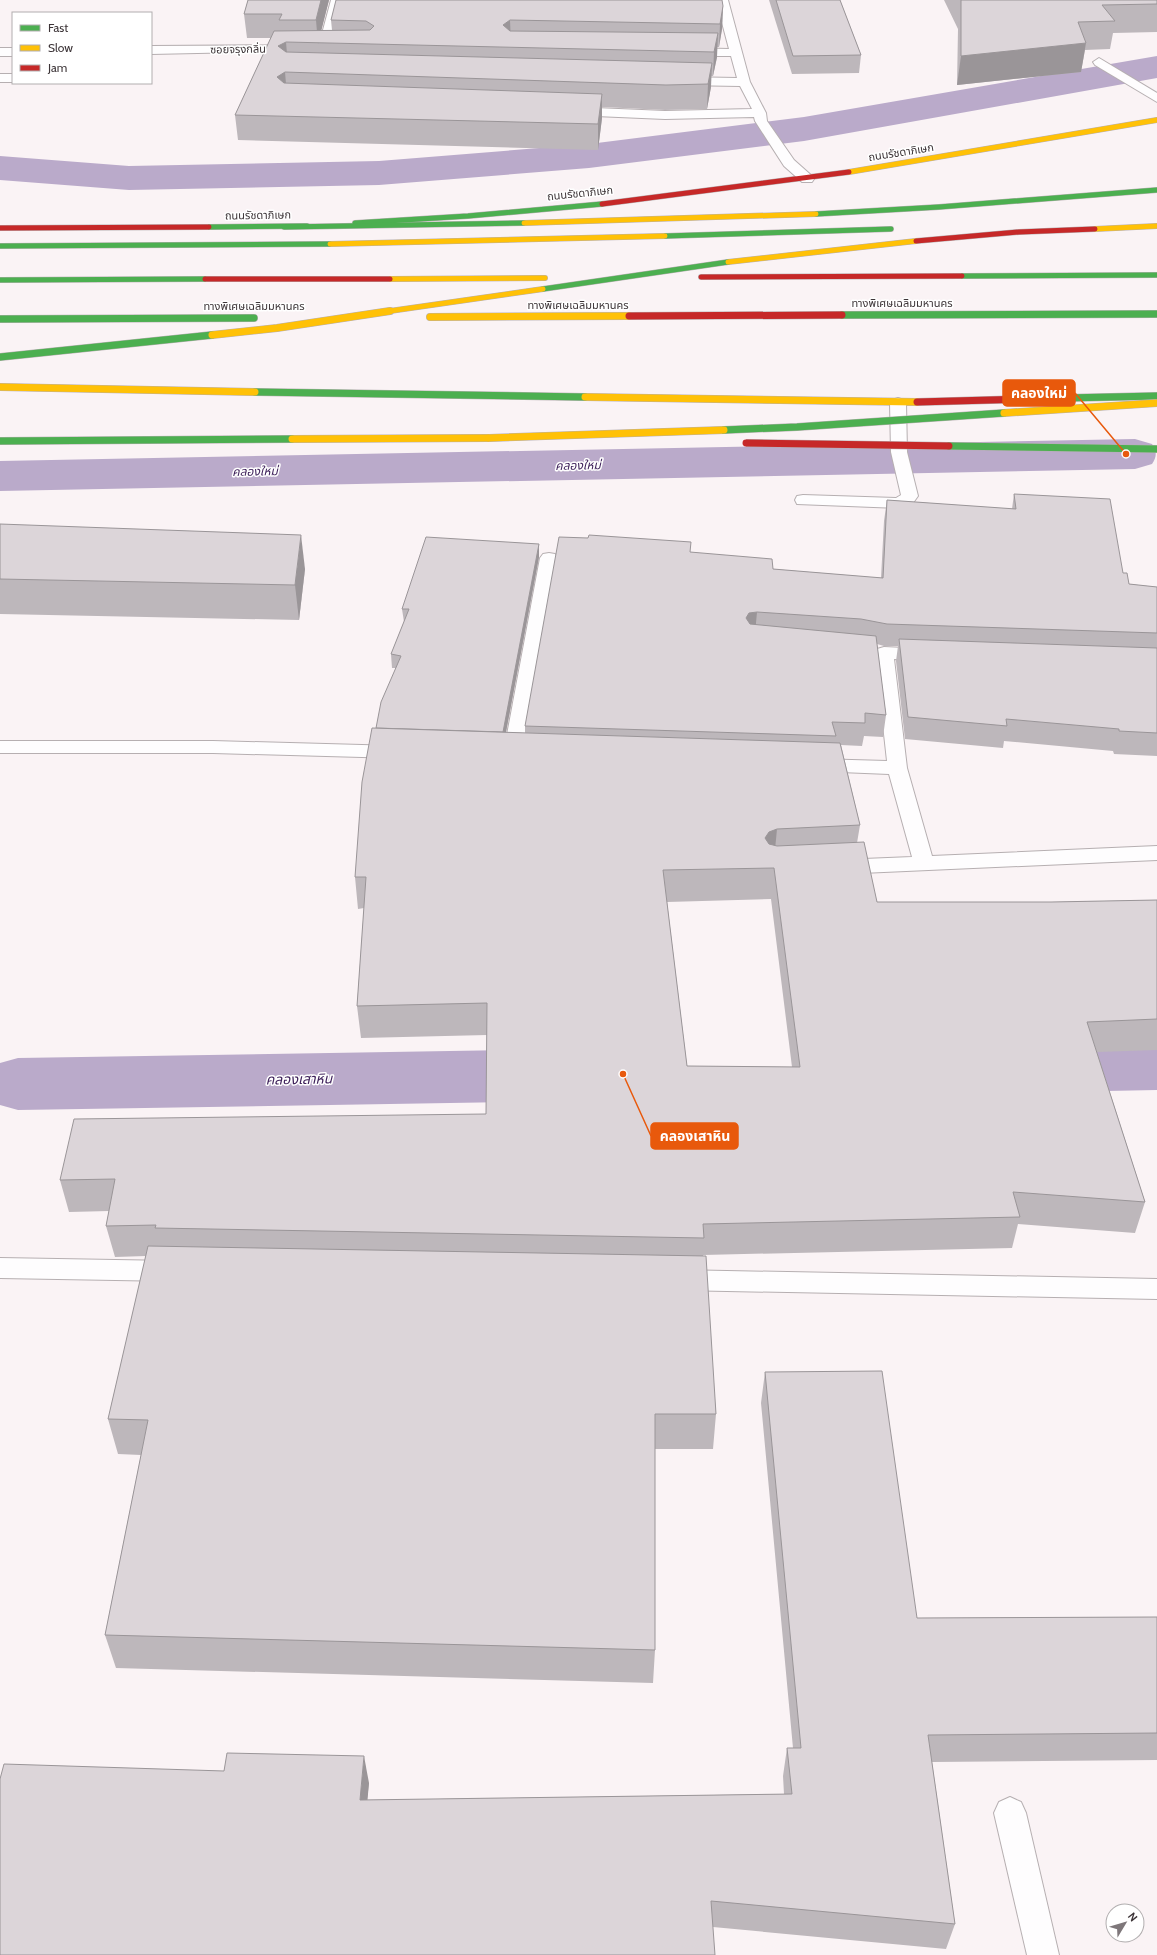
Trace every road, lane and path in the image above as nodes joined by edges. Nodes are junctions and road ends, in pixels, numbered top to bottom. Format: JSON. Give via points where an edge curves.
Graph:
{"nodes":[{"id":1,"x":337,"y":0,"type":"edge"},
{"id":2,"x":722,"y":0,"type":"edge"},
{"id":3,"x":324,"y":48,"type":"junction"},
{"id":4,"x":339,"y":48,"type":"edge"},
{"id":5,"x":152,"y":50,"type":"edge"},
{"id":6,"x":0,"y":52,"type":"edge"},
{"id":7,"x":12,"y":52,"type":"edge"},
{"id":8,"x":674,"y":52,"type":"edge"},
{"id":9,"x":736,"y":53,"type":"junction"},
{"id":10,"x":1102,"y":64,"type":"dead end"},
{"id":11,"x":0,"y":78,"type":"edge"},
{"id":12,"x":12,"y":78,"type":"edge"},
{"id":13,"x":666,"y":80,"type":"edge"},
{"id":14,"x":744,"y":82,"type":"junction"},
{"id":15,"x":1157,"y":98,"type":"edge"},
{"id":16,"x":563,"y":111,"type":"edge"},
{"id":17,"x":760,"y":117,"type":"junction"},
{"id":18,"x":1157,"y":120,"type":"edge"},
{"id":19,"x":808,"y":179,"type":"junction"},
{"id":20,"x":1157,"y":190,"type":"edge"},
{"id":21,"x":1157,"y":225,"type":"edge"},
{"id":22,"x":284,"y":227,"type":"junction"},
{"id":23,"x":966,"y":227,"type":"dead end"},
{"id":24,"x":0,"y":228,"type":"edge"},
{"id":25,"x":903,"y":229,"type":"dead end"},
{"id":26,"x":0,"y":246,"type":"edge"},
{"id":27,"x":1157,"y":275,"type":"edge"},
{"id":28,"x":0,"y":280,"type":"edge"},
{"id":29,"x":1157,"y":314,"type":"edge"},
{"id":30,"x":263,"y":318,"type":"dead end"},
{"id":31,"x":279,"y":318,"type":"dead end"},
{"id":32,"x":0,"y":319,"type":"edge"},
{"id":33,"x":0,"y":357,"type":"edge"},
{"id":34,"x":0,"y":388,"type":"edge"},
{"id":35,"x":1157,"y":396,"type":"edge"},
{"id":36,"x":898,"y":402,"type":"junction"},
{"id":37,"x":1157,"y":403,"type":"edge"},
{"id":38,"x":489,"y":438,"type":"junction"},
{"id":39,"x":0,"y":441,"type":"edge"},
{"id":40,"x":664,"y":441,"type":"dead end"},
{"id":41,"x":735,"y":443,"type":"dead end"},
{"id":42,"x":1157,"y":449,"type":"edge"},
{"id":43,"x":803,"y":500,"type":"dead end"},
{"id":44,"x":549,"y":558,"type":"dead end"},
{"id":45,"x":864,"y":650,"type":"edge"},
{"id":46,"x":884,"y":653,"type":"junction"},
{"id":47,"x":942,"y":656,"type":"edge"},
{"id":48,"x":0,"y":747,"type":"edge"},
{"id":49,"x":418,"y":753,"type":"edge"},
{"id":50,"x":513,"y":756,"type":"edge"},
{"id":51,"x":795,"y":765,"type":"edge"},
{"id":52,"x":897,"y":768,"type":"junction"},
{"id":53,"x":1157,"y":853,"type":"edge"},
{"id":54,"x":924,"y":864,"type":"junction"},
{"id":55,"x":821,"y":868,"type":"edge"},
{"id":56,"x":0,"y":1268,"type":"edge"},
{"id":57,"x":200,"y":1272,"type":"edge"},
{"id":58,"x":654,"y":1280,"type":"edge"},
{"id":59,"x":1157,"y":1288,"type":"edge"},
{"id":60,"x":1010,"y":1813,"type":"dead end"},
{"id":61,"x":1043,"y":1955,"type":"edge"}],
"edges":[{"from":1,"to":3,"type":"street"},
{"from":2,"to":9,"type":"street"},
{"from":3,"to":4,"type":"street","name":"ซอยจรุงกลิ่น"},
{"from":3,"to":5,"type":"street","name":"ซอยจรุงกลิ่น"},
{"from":6,"to":7,"type":"street"},
{"from":8,"to":9,"type":"street"},
{"from":9,"to":14,"type":"street"},
{"from":10,"to":15,"type":"street"},
{"from":11,"to":12,"type":"street"},
{"from":13,"to":14,"type":"street"},
{"from":14,"to":17,"type":"street"},
{"from":16,"to":17,"type":"street"},
{"from":17,"to":19,"type":"street","via":[[789,163]]},
{"from":18,"to":19,"type":"main road","name":"ถนนรัชดาภิเษก"},
{"from":19,"to":22,"type":"main road","name":"ถนนรัชดาภิเษก","via":[[581,206]]},
{"from":20,"to":22,"type":"main road","via":[[896,208],[694,218],[575,223]]},
{"from":21,"to":23,"type":"main road"},
{"from":21,"to":33,"type":"main road","via":[[1019,232],[859,246],[688,267],[277,328]]},
{"from":22,"to":24,"type":"main road","name":"ถนนรัชดาภิเษก"},
{"from":25,"to":26,"type":"main road","via":[[422,243]]},
{"from":27,"to":28,"type":"main road"},
{"from":29,"to":31,"type":"main road","name":"ทางพิเศษเฉลิมมหานคร"},
{"from":30,"to":32,"type":"main road","name":"ทางพิเศษเฉลิมมหานคร"},
{"from":34,"to":36,"type":"main road"},
{"from":35,"to":36,"type":"main road"},
{"from":36,"to":43,"type":"street","via":[[899,452],[910,496],[907,500],[899,503]]},
{"from":37,"to":38,"type":"main road","bridge":true,"via":[[797,427]]},
{"from":38,"to":39,"type":"main road"},
{"from":38,"to":40,"type":"main road","bridge":true},
{"from":41,"to":42,"type":"main road","bridge":true},
{"from":44,"to":50,"type":"street"},
{"from":45,"to":46,"type":"street"},
{"from":46,"to":47,"type":"street"},
{"from":46,"to":52,"type":"street"},
{"from":48,"to":49,"type":"street","via":[[213,747]]},
{"from":51,"to":52,"type":"street"},
{"from":52,"to":54,"type":"street"},
{"from":53,"to":54,"type":"street"},
{"from":54,"to":55,"type":"street"},
{"from":56,"to":57,"type":"street"},
{"from":58,"to":59,"type":"street"},
{"from":60,"to":61,"type":"street"}]}
